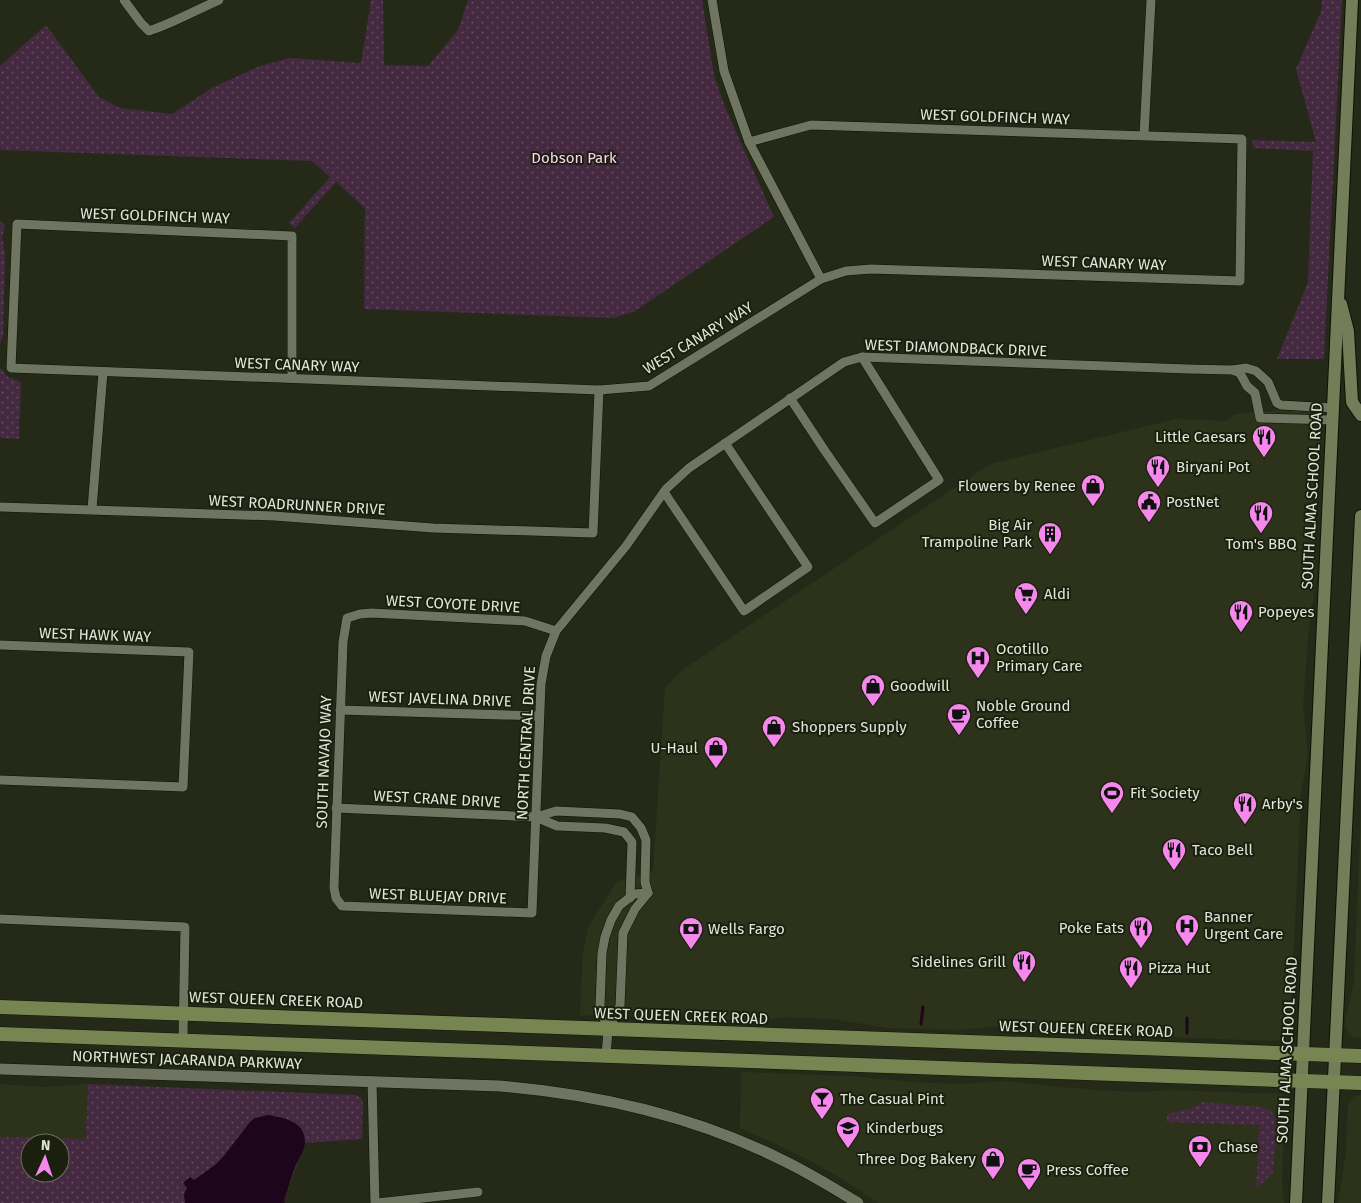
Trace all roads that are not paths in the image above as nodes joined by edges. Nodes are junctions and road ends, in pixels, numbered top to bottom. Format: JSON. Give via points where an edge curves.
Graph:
{"nodes":[{"id":1,"x":124,"y":0,"type":"edge"},
{"id":2,"x":219,"y":0,"type":"edge"},
{"id":3,"x":712,"y":0,"type":"edge"},
{"id":4,"x":1151,"y":0,"type":"edge"},
{"id":5,"x":1352,"y":0,"type":"edge"},
{"id":6,"x":1144,"y":135,"type":"junction"},
{"id":7,"x":749,"y":142,"type":"junction"},
{"id":8,"x":820,"y":279,"type":"junction"},
{"id":9,"x":1240,"y":281,"type":"joint"},
{"id":10,"x":1338,"y":290,"type":"junction"},
{"id":11,"x":862,"y":357,"type":"junction"},
{"id":12,"x":11,"y":368,"type":"joint"},
{"id":13,"x":1233,"y":370,"type":"junction"},
{"id":14,"x":102,"y":372,"type":"junction"},
{"id":15,"x":292,"y":378,"type":"junction"},
{"id":16,"x":599,"y":390,"type":"junction"},
{"id":17,"x":790,"y":398,"type":"junction"},
{"id":18,"x":1332,"y":414,"type":"junction"},
{"id":19,"x":1361,"y":415,"type":"edge"},
{"id":20,"x":725,"y":443,"type":"junction"},
{"id":21,"x":664,"y":492,"type":"junction"},
{"id":22,"x":0,"y":507,"type":"edge"},
{"id":23,"x":92,"y":510,"type":"junction"},
{"id":24,"x":1361,"y":516,"type":"edge"},
{"id":25,"x":609,"y":567,"type":"joint"},
{"id":26,"x":347,"y":618,"type":"joint"},
{"id":27,"x":556,"y":630,"type":"junction"},
{"id":28,"x":0,"y":645,"type":"edge"},
{"id":29,"x":340,"y":710,"type":"junction"},
{"id":30,"x":539,"y":716,"type":"junction"},
{"id":31,"x":0,"y":780,"type":"edge"},
{"id":32,"x":336,"y":808,"type":"junction"},
{"id":33,"x":536,"y":817,"type":"junction"},
{"id":34,"x":648,"y":893,"type":"junction"},
{"id":35,"x":630,"y":898,"type":"junction"},
{"id":36,"x":342,"y":906,"type":"joint"},
{"id":37,"x":532,"y":913,"type":"joint"},
{"id":38,"x":0,"y":919,"type":"edge"},
{"id":39,"x":0,"y":1007,"type":"edge"},
{"id":40,"x":184,"y":1013,"type":"junction"},
{"id":41,"x":608,"y":1030,"type":"junction"},
{"id":42,"x":0,"y":1034,"type":"edge"},
{"id":43,"x":183,"y":1040,"type":"junction"},
{"id":44,"x":1302,"y":1054,"type":"junction"},
{"id":45,"x":1335,"y":1055,"type":"junction"},
{"id":46,"x":606,"y":1056,"type":"junction"},
{"id":47,"x":1361,"y":1056,"type":"edge"},
{"id":48,"x":0,"y":1069,"type":"edge"},
{"id":49,"x":372,"y":1081,"type":"junction"},
{"id":50,"x":1301,"y":1081,"type":"junction"},
{"id":51,"x":1334,"y":1082,"type":"junction"},
{"id":52,"x":1361,"y":1083,"type":"edge"},
{"id":53,"x":478,"y":1192,"type":"dead end"},
{"id":54,"x":376,"y":1203,"type":"edge"},
{"id":55,"x":858,"y":1203,"type":"edge"},
{"id":56,"x":1296,"y":1203,"type":"edge"},
{"id":57,"x":1328,"y":1203,"type":"edge"}],
"edges":[{"from":1,"to":2,"type":"street","via":[[149,31]]},
{"from":3,"to":7,"type":"street","via":[[724,71]]},
{"from":4,"to":6,"type":"street"},
{"from":5,"to":10,"type":"main road","name":"SOUTH ALMA SCHOOL ROAD"},
{"from":6,"to":7,"type":"street","name":"WEST GOLDFINCH WAY","via":[[811,125]]},
{"from":6,"to":9,"type":"street","name":"WEST GOLDFINCH WAY","via":[[1242,139]]},
{"from":7,"to":8,"type":"street"},
{"from":8,"to":9,"type":"street","name":"WEST CANARY WAY","via":[[871,269]]},
{"from":8,"to":16,"type":"street","name":"WEST CANARY WAY","via":[[649,386]]},
{"from":10,"to":18,"type":"main road","name":"SOUTH ALMA SCHOOL ROAD"},
{"from":10,"to":19,"type":"main road","via":[[1348,331],[1352,402]]},
{"from":11,"to":13,"type":"street","name":"WEST DIAMONDBACK DRIVE"},
{"from":11,"to":17,"type":"street","name":"WEST DIAMONDBACK DRIVE","via":[[844,362]]},
{"from":11,"to":17,"type":"street","via":[[939,480],[875,523]]},
{"from":12,"to":14,"type":"street","name":"WEST CANARY WAY"},
{"from":12,"to":15,"type":"street","name":"WEST GOLDFINCH WAY","via":[[17,224],[292,236]]},
{"from":13,"to":18,"type":"street","name":"WEST DIAMONDBACK DRIVE","via":[[1256,370],[1268,382],[1280,405]]},
{"from":13,"to":18,"type":"street","via":[[1255,393],[1260,418]]},
{"from":14,"to":15,"type":"street","name":"WEST CANARY WAY"},
{"from":14,"to":23,"type":"street"},
{"from":15,"to":16,"type":"street","name":"WEST CANARY WAY"},
{"from":16,"to":23,"type":"street","name":"WEST ROADRUNNER DRIVE","via":[[593,533]]},
{"from":17,"to":20,"type":"street","name":"WEST DIAMONDBACK DRIVE"},
{"from":18,"to":44,"type":"main road","name":"SOUTH ALMA SCHOOL ROAD"},
{"from":20,"to":21,"type":"street","name":"WEST DIAMONDBACK DRIVE","via":[[689,468]]},
{"from":20,"to":21,"type":"street","via":[[808,567],[744,611]]},
{"from":21,"to":25,"type":"street","name":"WEST DIAMONDBACK DRIVE"},
{"from":22,"to":23,"type":"street","name":"WEST ROADRUNNER DRIVE"},
{"from":24,"to":45,"type":"main road"},
{"from":25,"to":27,"type":"street","name":"NORTH CENTRAL DRIVE"},
{"from":26,"to":27,"type":"street","name":"WEST COYOTE DRIVE","via":[[372,614],[526,621]]},
{"from":26,"to":29,"type":"street","name":"SOUTH NAVAJO WAY"},
{"from":27,"to":30,"type":"street","name":"NORTH CENTRAL DRIVE","via":[[543,671]]},
{"from":28,"to":31,"type":"street","name":"WEST HAWK WAY","via":[[189,652],[183,787]]},
{"from":29,"to":30,"type":"street","name":"WEST JAVELINA DRIVE"},
{"from":29,"to":32,"type":"street","name":"SOUTH NAVAJO WAY"},
{"from":30,"to":33,"type":"street","name":"NORTH CENTRAL DRIVE"},
{"from":32,"to":33,"type":"street","name":"WEST CRANE DRIVE"},
{"from":32,"to":36,"type":"street","name":"SOUTH NAVAJO WAY","via":[[334,888]]},
{"from":33,"to":34,"type":"street","name":"WEST CRANE DRIVE","via":[[556,811],[632,817],[646,840],[645,882]]},
{"from":33,"to":35,"type":"street","name":"WEST CRANE DRIVE","via":[[557,826],[624,832],[632,842]]},
{"from":33,"to":37,"type":"street","name":"NORTH CENTRAL DRIVE"},
{"from":34,"to":35,"type":"street","via":[[634,894]]},
{"from":34,"to":41,"type":"street","via":[[635,909],[623,933],[620,1006]]},
{"from":35,"to":41,"type":"street","via":[[619,906],[611,920],[602,953],[600,1006]]},
{"from":36,"to":37,"type":"street","name":"WEST BLUEJAY DRIVE"},
{"from":38,"to":40,"type":"street","via":[[186,927]]},
{"from":39,"to":40,"type":"main road","name":"WEST QUEEN CREEK ROAD"},
{"from":40,"to":41,"type":"main road","name":"WEST QUEEN CREEK ROAD"},
{"from":40,"to":43,"type":"street"},
{"from":41,"to":44,"type":"main road","name":"WEST QUEEN CREEK ROAD"},
{"from":41,"to":46,"type":"street"},
{"from":42,"to":43,"type":"main road"},
{"from":43,"to":46,"type":"main road"},
{"from":44,"to":45,"type":"main road","name":"WEST QUEEN CREEK ROAD"},
{"from":44,"to":50,"type":"main road","name":"SOUTH ALMA SCHOOL ROAD"},
{"from":45,"to":47,"type":"main road","name":"WEST QUEEN CREEK ROAD"},
{"from":45,"to":51,"type":"main road"},
{"from":46,"to":50,"type":"main road"},
{"from":48,"to":49,"type":"street","name":"NORTHWEST JACARANDA PARKWAY"},
{"from":49,"to":54,"type":"street"},
{"from":49,"to":55,"type":"street","name":"NORTHWEST JACARANDA PARKWAY","via":[[522,1088],[584,1096],[637,1108],[702,1126],[750,1145],[808,1173]]},
{"from":50,"to":51,"type":"main road"},
{"from":50,"to":56,"type":"main road","name":"SOUTH ALMA SCHOOL ROAD"},
{"from":51,"to":52,"type":"main road"},
{"from":51,"to":57,"type":"main road"},
{"from":53,"to":54,"type":"street"}]}
